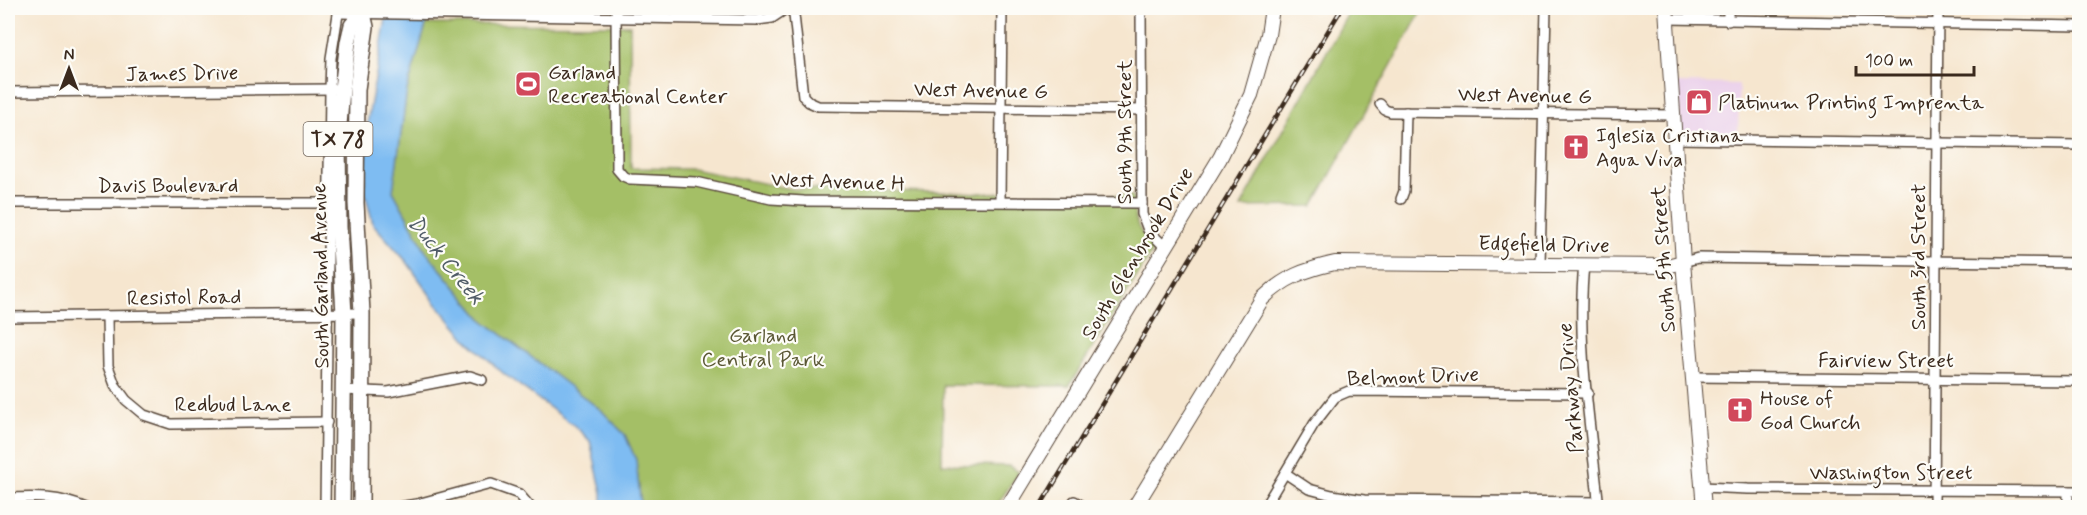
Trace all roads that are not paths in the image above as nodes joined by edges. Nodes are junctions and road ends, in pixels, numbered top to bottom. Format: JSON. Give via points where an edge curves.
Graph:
{"nodes":[{"id":1,"x":616,"y":8,"type":"edge"},
{"id":2,"x":788,"y":8,"type":"edge"},
{"id":3,"x":1002,"y":8,"type":"edge"},
{"id":4,"x":1141,"y":8,"type":"edge"},
{"id":5,"x":1272,"y":8,"type":"edge"},
{"id":6,"x":1546,"y":8,"type":"edge"},
{"id":7,"x":1728,"y":8,"type":"edge"},
{"id":8,"x":1938,"y":8,"type":"edge"},
{"id":9,"x":338,"y":10,"type":"edge"},
{"id":10,"x":361,"y":12,"type":"edge"},
{"id":11,"x":494,"y":12,"type":"edge"},
{"id":12,"x":1667,"y":14,"type":"edge"},
{"id":13,"x":616,"y":18,"type":"junction"},
{"id":14,"x":1728,"y":21,"type":"junction"},
{"id":15,"x":1938,"y":23,"type":"junction"},
{"id":16,"x":2079,"y":26,"type":"edge"},
{"id":17,"x":343,"y":89,"type":"junction"},
{"id":18,"x":8,"y":92,"type":"edge"},
{"id":19,"x":1380,"y":104,"type":"dead end"},
{"id":20,"x":1001,"y":108,"type":"junction"},
{"id":21,"x":1143,"y":110,"type":"junction"},
{"id":22,"x":1406,"y":112,"type":"junction"},
{"id":23,"x":1544,"y":113,"type":"junction"},
{"id":24,"x":1673,"y":115,"type":"junction"},
{"id":25,"x":1675,"y":139,"type":"junction"},
{"id":26,"x":1937,"y":142,"type":"junction"},
{"id":27,"x":2079,"y":145,"type":"edge"},
{"id":28,"x":1401,"y":199,"type":"dead end"},
{"id":29,"x":1000,"y":201,"type":"junction"},
{"id":30,"x":8,"y":203,"type":"edge"},
{"id":31,"x":328,"y":203,"type":"junction"},
{"id":32,"x":1142,"y":203,"type":"junction"},
{"id":33,"x":1166,"y":248,"type":"junction"},
{"id":34,"x":1936,"y":261,"type":"junction"},
{"id":35,"x":1683,"y":262,"type":"junction"},
{"id":36,"x":2079,"y":263,"type":"edge"},
{"id":37,"x":1540,"y":264,"type":"junction"},
{"id":38,"x":1584,"y":265,"type":"junction"},
{"id":39,"x":362,"y":313,"type":"junction"},
{"id":40,"x":336,"y":314,"type":"junction"},
{"id":41,"x":8,"y":317,"type":"edge"},
{"id":42,"x":107,"y":317,"type":"junction"},
{"id":43,"x":1693,"y":377,"type":"junction"},
{"id":44,"x":1935,"y":378,"type":"junction"},
{"id":45,"x":482,"y":380,"type":"dead end"},
{"id":46,"x":2079,"y":381,"type":"edge"},
{"id":47,"x":343,"y":390,"type":"junction"},
{"id":48,"x":362,"y":390,"type":"junction"},
{"id":49,"x":1588,"y":393,"type":"junction"},
{"id":50,"x":327,"y":422,"type":"junction"},
{"id":51,"x":1285,"y":473,"type":"junction"},
{"id":52,"x":1702,"y":487,"type":"junction"},
{"id":53,"x":1934,"y":490,"type":"junction"},
{"id":54,"x":2068,"y":491,"type":"junction"},
{"id":55,"x":2079,"y":491,"type":"edge"},
{"id":56,"x":8,"y":498,"type":"edge"},
{"id":57,"x":1074,"y":501,"type":"dead end"},
{"id":58,"x":1598,"y":505,"type":"edge"},
{"id":59,"x":86,"y":507,"type":"edge"},
{"id":60,"x":325,"y":507,"type":"edge"},
{"id":61,"x":342,"y":507,"type":"edge"},
{"id":62,"x":361,"y":507,"type":"edge"},
{"id":63,"x":393,"y":507,"type":"edge"},
{"id":64,"x":531,"y":507,"type":"edge"},
{"id":65,"x":1007,"y":507,"type":"edge"},
{"id":66,"x":1086,"y":507,"type":"edge"},
{"id":67,"x":1134,"y":507,"type":"edge"},
{"id":68,"x":1264,"y":507,"type":"edge"},
{"id":69,"x":1704,"y":507,"type":"edge"},
{"id":70,"x":1934,"y":507,"type":"edge"},
{"id":71,"x":2068,"y":507,"type":"edge"}],
"edges":[{"from":1,"to":13,"type":"street","name":"West Avenue H"},
{"from":2,"to":13,"type":"street","via":[[772,18],[757,20]]},
{"from":2,"to":20,"type":"street","name":"West Avenue G","via":[[794,15],[803,96],[809,102],[818,106]]},
{"from":3,"to":20,"type":"street"},
{"from":4,"to":21,"type":"street","name":"South 9th Street"},
{"from":5,"to":33,"type":"street","name":"South Glenbrook Drive","via":[[1258,76],[1247,105]]},
{"from":6,"to":23,"type":"street"},
{"from":7,"to":14,"type":"street"},
{"from":8,"to":15,"type":"street","name":"South 3rd Street"},
{"from":9,"to":10,"type":"street"},
{"from":9,"to":17,"type":"street","via":[[331,58]]},
{"from":10,"to":11,"type":"street"},
{"from":10,"to":17,"type":"main road","name":"South Garland Avenue","number":"TX 78","via":[[366,27]]},
{"from":11,"to":13,"type":"street"},
{"from":12,"to":14,"type":"street"},
{"from":12,"to":24,"type":"street","name":"South 5th Street"},
{"from":13,"to":29,"type":"street","name":"West Avenue H","via":[[617,169],[623,176],[696,182],[771,199]]},
{"from":14,"to":15,"type":"street"},
{"from":15,"to":16,"type":"street"},
{"from":15,"to":26,"type":"street","name":"South 3rd Street"},
{"from":17,"to":18,"type":"street","name":"James Drive"},
{"from":17,"to":31,"type":"street"},
{"from":17,"to":39,"type":"main road","name":"South Garland Avenue","number":"TX 78","via":[[356,203]]},
{"from":17,"to":40,"type":"main road","name":"South Garland Avenue","number":"TX 78"},
{"from":19,"to":22,"type":"street","name":"West Avenue G","via":[[1390,112]]},
{"from":20,"to":21,"type":"street","name":"West Avenue G"},
{"from":20,"to":29,"type":"street"},
{"from":21,"to":32,"type":"street","name":"South 9th Street"},
{"from":22,"to":23,"type":"street","name":"West Avenue G"},
{"from":22,"to":28,"type":"street"},
{"from":23,"to":24,"type":"street","name":"West Avenue G"},
{"from":23,"to":37,"type":"street"},
{"from":24,"to":25,"type":"street","name":"South 5th Street"},
{"from":25,"to":26,"type":"street"},
{"from":25,"to":35,"type":"street","name":"South 5th Street"},
{"from":26,"to":27,"type":"street"},
{"from":26,"to":34,"type":"street","name":"South 3rd Street"},
{"from":29,"to":32,"type":"street","name":"West Avenue H"},
{"from":30,"to":31,"type":"street","name":"Davis Boulevard"},
{"from":31,"to":40,"type":"street"},
{"from":32,"to":33,"type":"street","name":"South 9th Street","via":[[1148,230]]},
{"from":33,"to":65,"type":"street","name":"South Glenbrook Drive"},
{"from":34,"to":35,"type":"street","name":"Edgefield Drive","via":[[1698,258]]},
{"from":34,"to":36,"type":"street","name":"Edgefield Drive"},
{"from":34,"to":44,"type":"street","name":"South 3rd Street"},
{"from":35,"to":38,"type":"street","name":"Edgefield Drive","via":[[1667,266]]},
{"from":35,"to":43,"type":"street","name":"South 5th Street"},
{"from":37,"to":38,"type":"street","name":"Edgefield Drive"},
{"from":37,"to":67,"type":"street","name":"Edgefield Drive","via":[[1335,264],[1309,269],[1283,281],[1262,299]]},
{"from":38,"to":49,"type":"street","name":"Parkway Drive","via":[[1582,300]]},
{"from":39,"to":40,"type":"street","name":"Resistol Road"},
{"from":39,"to":48,"type":"main road","name":"South Garland Avenue","number":"TX 78"},
{"from":40,"to":42,"type":"street","name":"Resistol Road"},
{"from":40,"to":47,"type":"main road","name":"South Garland Avenue","number":"TX 78"},
{"from":40,"to":50,"type":"street"},
{"from":41,"to":42,"type":"street","name":"Resistol Road"},
{"from":42,"to":50,"type":"street","name":"Redbud Lane","via":[[108,366],[115,385],[144,415],[171,424]]},
{"from":43,"to":44,"type":"street","name":"Fairview Street"},
{"from":43,"to":52,"type":"street","name":"South 5th Street"},
{"from":44,"to":46,"type":"street","name":"Fairview Street"},
{"from":44,"to":53,"type":"street","name":"South 3rd Street"},
{"from":45,"to":48,"type":"street","via":[[470,376],[388,392]]},
{"from":47,"to":48,"type":"street"},
{"from":47,"to":61,"type":"main road","name":"South Garland Avenue","number":"TX 78"},
{"from":48,"to":62,"type":"main road","name":"South Garland Avenue","number":"TX 78"},
{"from":49,"to":51,"type":"street","name":"Belmont Drive","via":[[1349,392],[1335,397],[1328,405]]},
{"from":49,"to":58,"type":"street","name":"Parkway Drive"},
{"from":50,"to":60,"type":"street"},
{"from":51,"to":58,"type":"street","via":[[1309,489],[1364,500]]},
{"from":51,"to":68,"type":"street","name":"Belmont Drive"},
{"from":52,"to":53,"type":"street","name":"Washington Street"},
{"from":52,"to":69,"type":"street","name":"South 5th Street"},
{"from":53,"to":54,"type":"street","name":"Washington Street"},
{"from":53,"to":70,"type":"street","name":"South 3rd Street"},
{"from":54,"to":55,"type":"street","name":"Washington Street"},
{"from":54,"to":71,"type":"street"},
{"from":56,"to":59,"type":"street","via":[[48,497]]},
{"from":57,"to":66,"type":"street"},
{"from":63,"to":64,"type":"street","via":[[491,484],[519,494]]}]}
